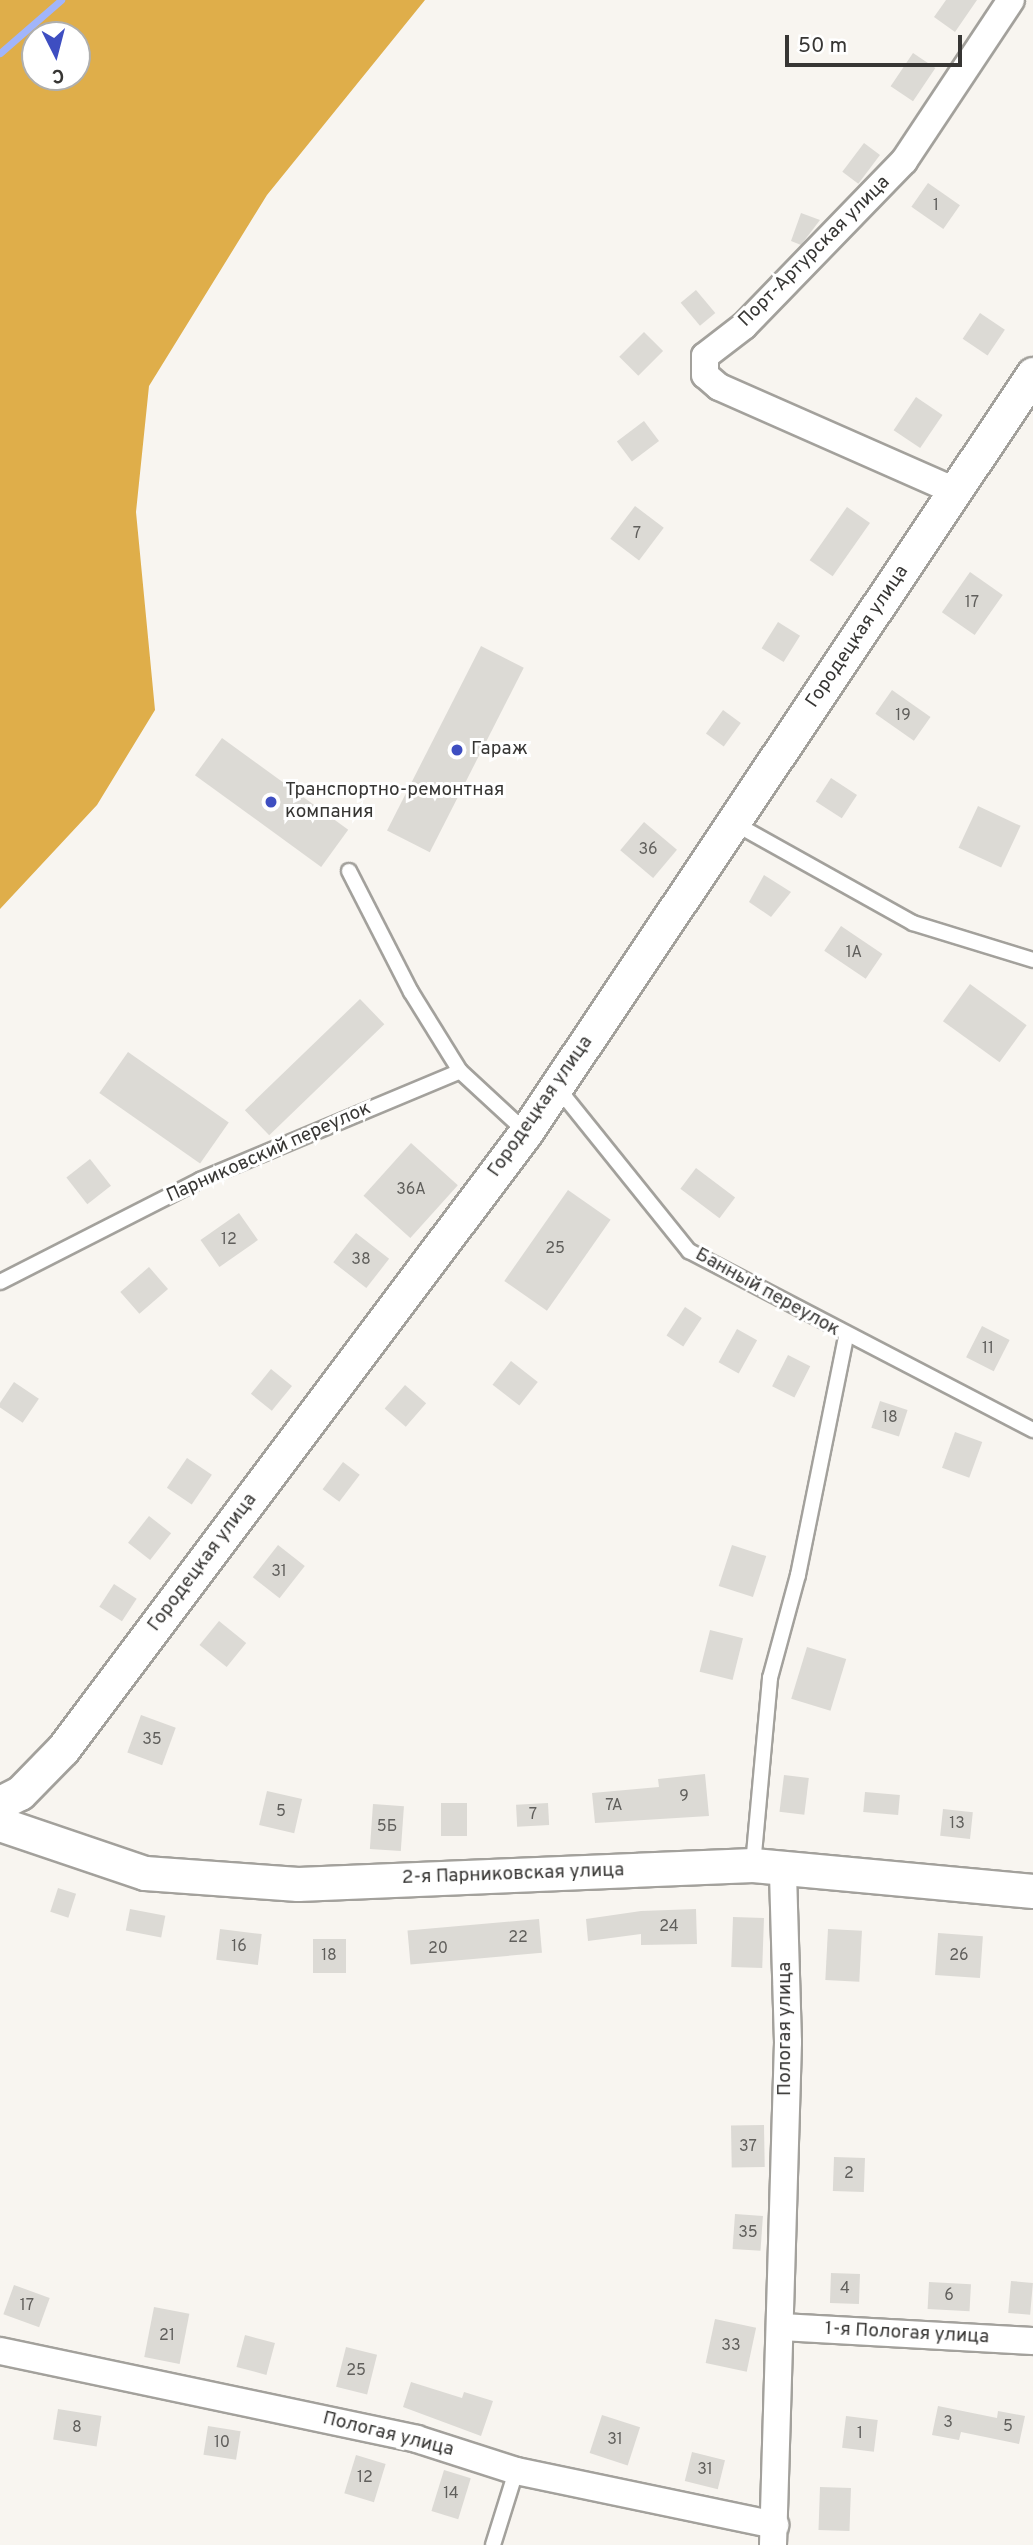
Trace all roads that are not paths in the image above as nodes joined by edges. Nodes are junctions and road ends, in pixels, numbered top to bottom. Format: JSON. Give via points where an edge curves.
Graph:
{"nodes":[{"id":1,"x":1011,"y":0,"type":"edge"},
{"id":2,"x":1033,"y":374,"type":"edge"},
{"id":3,"x":955,"y":491,"type":"junction"},
{"id":4,"x":734,"y":823,"type":"junction"},
{"id":5,"x":349,"y":870,"type":"dead end"},
{"id":6,"x":1033,"y":960,"type":"edge"},
{"id":7,"x":460,"y":1071,"type":"junction"},
{"id":8,"x":558,"y":1087,"type":"junction"},
{"id":9,"x":526,"y":1132,"type":"junction"},
{"id":10,"x":0,"y":1282,"type":"edge"},
{"id":11,"x":846,"y":1336,"type":"junction"},
{"id":12,"x":1033,"y":1430,"type":"edge"},
{"id":13,"x":0,"y":1802,"type":"edge"},
{"id":14,"x":0,"y":1824,"type":"edge"},
{"id":15,"x":768,"y":1867,"type":"junction"},
{"id":16,"x":1033,"y":1891,"type":"edge"},
{"id":17,"x":781,"y":2327,"type":"junction"},
{"id":18,"x":1033,"y":2341,"type":"edge"},
{"id":19,"x":0,"y":2351,"type":"edge"},
{"id":20,"x":516,"y":2471,"type":"junction"},
{"id":21,"x":774,"y":2535,"type":"edge"},
{"id":22,"x":493,"y":2545,"type":"edge"}],
"edges":[{"from":1,"to":3,"type":"street","name":"Порт-Артурская улица","via":[[904,161],[744,326],[705,356],[705,375],[719,387]]},
{"from":2,"to":3,"type":"street","name":"Городецкая улица"},
{"from":3,"to":4,"type":"street","name":"Городецкая улица"},
{"from":4,"to":6,"type":"lane","via":[[913,923]]},
{"from":4,"to":8,"type":"street","name":"Городецкая улица"},
{"from":5,"to":7,"type":"lane","via":[[411,992]]},
{"from":7,"to":9,"type":"lane"},
{"from":7,"to":10,"type":"lane","name":"Парниковский переулок","via":[[200,1180]]},
{"from":8,"to":9,"type":"street","name":"Городецкая улица"},
{"from":8,"to":11,"type":"lane","name":"Банный переулок","via":[[689,1251]]},
{"from":9,"to":13,"type":"street","name":"Городецкая улица","via":[[63,1749],[20,1793]]},
{"from":11,"to":12,"type":"lane","name":"Банный переулок"},
{"from":11,"to":15,"type":"lane","via":[[798,1574],[770,1678]]},
{"from":14,"to":15,"type":"street","name":"2-я Парниковская улица","via":[[145,1873],[298,1884]]},
{"from":15,"to":16,"type":"street","name":"2-я Парниковская улица"},
{"from":15,"to":17,"type":"street","name":"Пологая улица","via":[[788,2042]]},
{"from":17,"to":18,"type":"street","name":"1-я Пологая улица"},
{"from":17,"to":21,"type":"street","name":"Пологая улица"},
{"from":19,"to":20,"type":"street","name":"Пологая улица","via":[[417,2439]]},
{"from":20,"to":21,"type":"street","name":"Пологая улица"},
{"from":20,"to":22,"type":"lane"}]}
